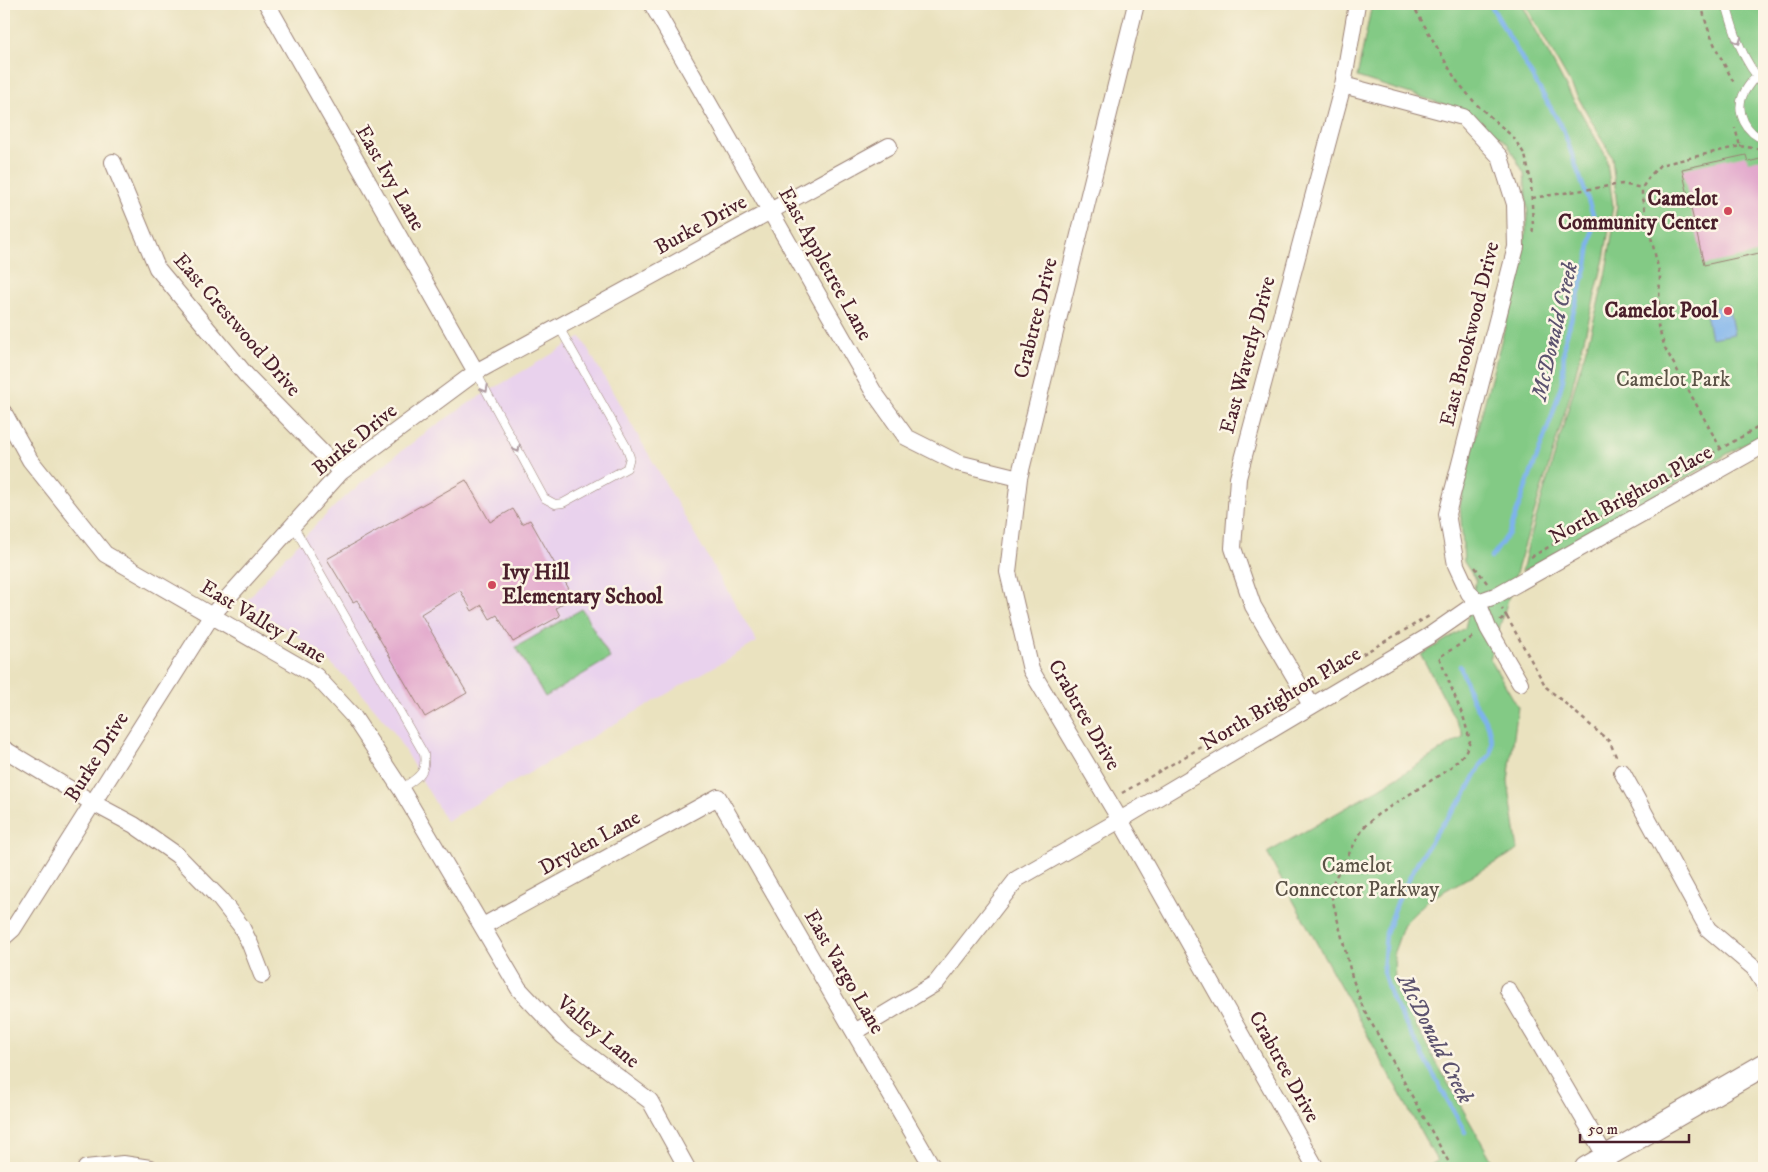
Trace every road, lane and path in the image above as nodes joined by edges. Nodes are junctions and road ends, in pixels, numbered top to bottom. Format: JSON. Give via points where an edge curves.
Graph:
{"nodes":[{"id":1,"x":267,"y":4,"type":"edge"},
{"id":2,"x":652,"y":4,"type":"edge"},
{"id":3,"x":1136,"y":4,"type":"edge"},
{"id":4,"x":1357,"y":4,"type":"edge"},
{"id":5,"x":1412,"y":4,"type":"edge"},
{"id":6,"x":1702,"y":4,"type":"edge"},
{"id":7,"x":1726,"y":4,"type":"edge"},
{"id":8,"x":1756,"y":76,"type":"junction"},
{"id":9,"x":1342,"y":84,"type":"junction"},
{"id":10,"x":1764,"y":84,"type":"edge"},
{"id":11,"x":1736,"y":87,"type":"dead end"},
{"id":12,"x":1732,"y":120,"type":"dead end"},
{"id":13,"x":1764,"y":139,"type":"edge"},
{"id":14,"x":889,"y":146,"type":"dead end"},
{"id":15,"x":1740,"y":146,"type":"junction"},
{"id":16,"x":1764,"y":150,"type":"edge"},
{"id":17,"x":113,"y":162,"type":"dead end"},
{"id":18,"x":1642,"y":188,"type":"junction"},
{"id":19,"x":1532,"y":198,"type":"junction"},
{"id":20,"x":771,"y":211,"type":"junction"},
{"id":21,"x":1531,"y":243,"type":"dead end"},
{"id":22,"x":559,"y":327,"type":"junction"},
{"id":23,"x":476,"y":372,"type":"junction"},
{"id":24,"x":4,"y":413,"type":"edge"},
{"id":25,"x":1764,"y":445,"type":"edge"},
{"id":26,"x":1721,"y":449,"type":"dead end"},
{"id":27,"x":342,"y":472,"type":"junction"},
{"id":28,"x":1019,"y":478,"type":"junction"},
{"id":29,"x":293,"y":525,"type":"junction"},
{"id":30,"x":1472,"y":561,"type":"dead end"},
{"id":31,"x":1495,"y":596,"type":"junction"},
{"id":32,"x":1478,"y":602,"type":"junction"},
{"id":33,"x":212,"y":615,"type":"junction"},
{"id":34,"x":1507,"y":617,"type":"junction"},
{"id":35,"x":1488,"y":628,"type":"junction"},
{"id":36,"x":1520,"y":683,"type":"dead end"},
{"id":37,"x":1312,"y":705,"type":"junction"},
{"id":38,"x":4,"y":749,"type":"edge"},
{"id":39,"x":1622,"y":772,"type":"joint"},
{"id":40,"x":401,"y":789,"type":"junction"},
{"id":41,"x":718,"y":796,"type":"joint"},
{"id":42,"x":93,"y":803,"type":"junction"},
{"id":43,"x":1120,"y":820,"type":"junction"},
{"id":44,"x":483,"y":926,"type":"junction"},
{"id":45,"x":4,"y":937,"type":"edge"},
{"id":46,"x":262,"y":975,"type":"dead end"},
{"id":47,"x":1764,"y":984,"type":"edge"},
{"id":48,"x":1508,"y":990,"type":"dead end"},
{"id":49,"x":855,"y":1032,"type":"junction"},
{"id":50,"x":1764,"y":1065,"type":"edge"},
{"id":51,"x":1606,"y":1157,"type":"junction"},
{"id":52,"x":86,"y":1168,"type":"edge"},
{"id":53,"x":150,"y":1168,"type":"edge"},
{"id":54,"x":687,"y":1168,"type":"edge"},
{"id":55,"x":933,"y":1168,"type":"edge"},
{"id":56,"x":1316,"y":1168,"type":"edge"},
{"id":57,"x":1452,"y":1168,"type":"edge"},
{"id":58,"x":1586,"y":1168,"type":"edge"}],
"edges":[{"from":1,"to":23,"type":"street","name":"East Ivy Lane"},
{"from":2,"to":20,"type":"street","name":"East Appletree Lane"},
{"from":3,"to":28,"type":"street","name":"Crabtree Drive"},
{"from":4,"to":9,"type":"street","name":"East Waverly Drive"},
{"from":5,"to":19,"type":"path","via":[[1456,80],[1476,104],[1512,137],[1525,155]]},
{"from":6,"to":11,"type":"path","via":[[1709,32]]},
{"from":7,"to":8,"type":"lane","one_way":true,"via":[[1739,45]]},
{"from":8,"to":10,"type":"lane"},
{"from":8,"to":13,"type":"lane","via":[[1742,96],[1740,106],[1751,133]]},
{"from":9,"to":32,"type":"street","name":"East Brookwood Drive","via":[[1463,117],[1500,157],[1515,204],[1516,247],[1447,514],[1456,565],[1469,593]]},
{"from":9,"to":37,"type":"street","name":"East Waverly Drive","via":[[1238,478],[1233,548],[1253,606]]},
{"from":12,"to":15,"type":"path"},
{"from":14,"to":20,"type":"street","name":"Burke Drive"},
{"from":15,"to":16,"type":"path"},
{"from":15,"to":18,"type":"path","via":[[1660,165]]},
{"from":17,"to":27,"type":"street","name":"East Crestwood Drive","via":[[157,268],[246,375]]},
{"from":18,"to":19,"type":"path","via":[[1622,184]]},
{"from":18,"to":26,"type":"path","via":[[1660,276],[1658,326],[1665,348]]},
{"from":19,"to":21,"type":"path"},
{"from":20,"to":22,"type":"street","name":"Burke Drive"},
{"from":20,"to":28,"type":"street","name":"East Appletree Lane","via":[[873,392],[906,437],[958,463]]},
{"from":22,"to":23,"type":"street","name":"Burke Drive"},
{"from":23,"to":22,"type":"lane","one_way":true,"via":[[544,498],[555,504],[563,503],[627,468],[630,457]]},
{"from":23,"to":27,"type":"street","name":"Burke Drive"},
{"from":24,"to":33,"type":"street","name":"East Valley Lane","via":[[30,460],[105,554]]},
{"from":25,"to":31,"type":"street","name":"North Brighton Place"},
{"from":27,"to":29,"type":"street","name":"Burke Drive"},
{"from":28,"to":43,"type":"street","name":"Crabtree Drive","via":[[1008,572],[1031,670]]},
{"from":29,"to":33,"type":"street","name":"Burke Drive"},
{"from":29,"to":40,"type":"lane","via":[[424,754],[426,764],[423,771]]},
{"from":30,"to":31,"type":"path"},
{"from":31,"to":32,"type":"street","name":"North Brighton Place"},
{"from":31,"to":34,"type":"path"},
{"from":32,"to":35,"type":"street","name":"East Brookwood Drive"},
{"from":32,"to":37,"type":"street","name":"North Brighton Place","via":[[1428,636]]},
{"from":33,"to":40,"type":"street","name":"East Valley Lane","via":[[316,676],[352,716]]},
{"from":33,"to":42,"type":"street","name":"Burke Drive"},
{"from":34,"to":35,"type":"path"},
{"from":34,"to":39,"type":"path","via":[[1546,687],[1610,742]]},
{"from":35,"to":36,"type":"street","name":"East Brookwood Drive"},
{"from":35,"to":57,"type":"path","via":[[1439,657],[1470,741],[1465,753],[1449,769],[1377,815],[1364,827],[1334,880],[1332,898],[1363,1008]]},
{"from":37,"to":43,"type":"street","name":"North Brighton Place"},
{"from":38,"to":42,"type":"street"},
{"from":39,"to":47,"type":"street","via":[[1708,929],[1754,968]]},
{"from":40,"to":44,"type":"street","name":"East Valley Lane"},
{"from":41,"to":44,"type":"street","name":"Dryden Lane"},
{"from":41,"to":49,"type":"street","name":"East Vargo Lane"},
{"from":42,"to":45,"type":"street","name":"Burke Drive","via":[[13,929]]},
{"from":42,"to":46,"type":"street","via":[[156,840],[200,877],[241,926]]},
{"from":43,"to":49,"type":"street","name":"North Brighton Place","via":[[1016,879],[936,983]]},
{"from":43,"to":56,"type":"street","name":"Crabtree Drive"},
{"from":44,"to":54,"type":"street","name":"Valley Lane","via":[[519,989],[563,1036],[650,1100]]},
{"from":48,"to":51,"type":"street"},
{"from":49,"to":55,"type":"street","name":"East Vargo Lane"},
{"from":50,"to":51,"type":"main road"},
{"from":51,"to":58,"type":"main road"},
{"from":52,"to":53,"type":"street","via":[[123,1164]]}]}
